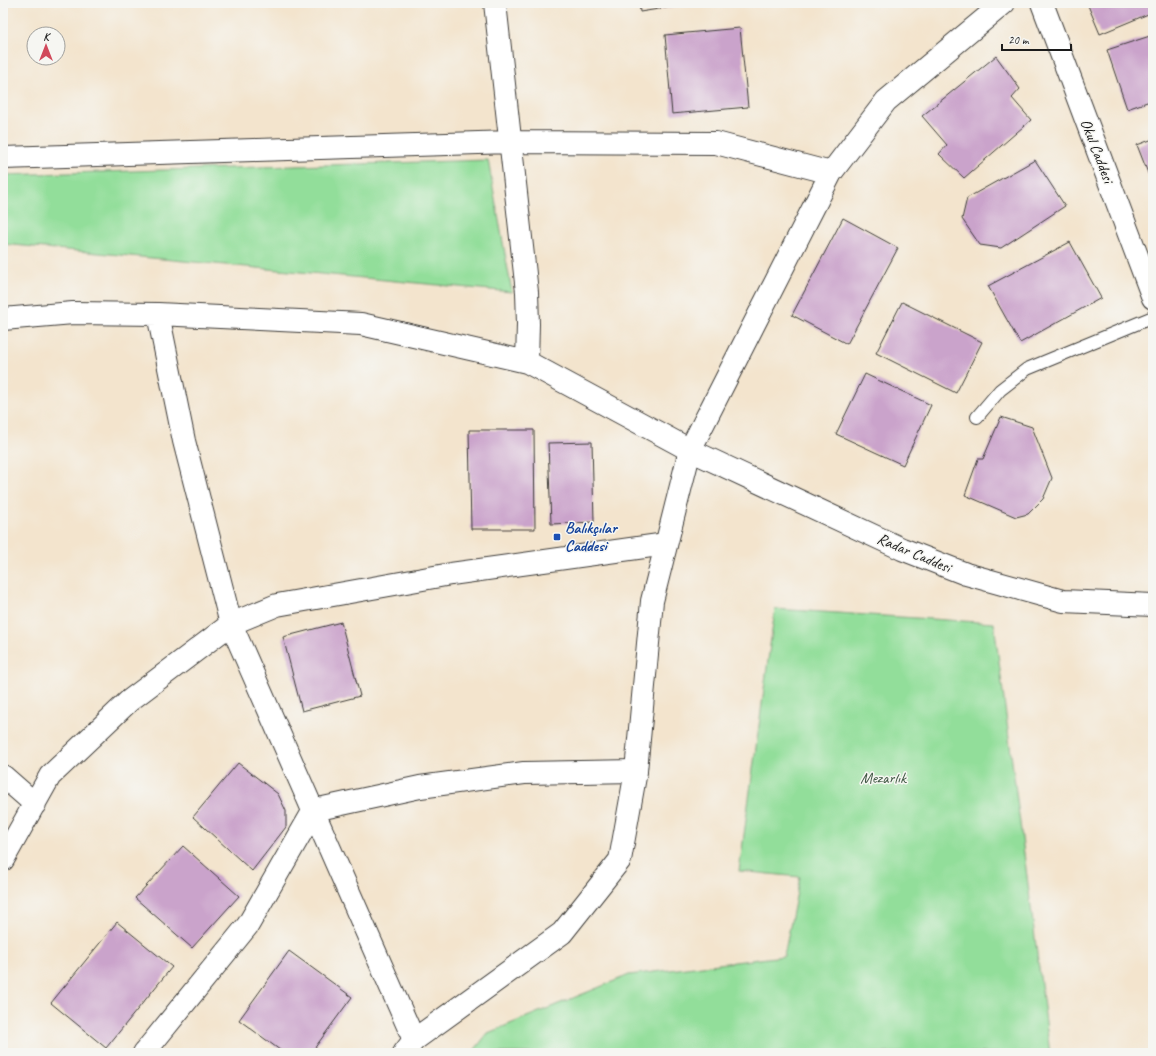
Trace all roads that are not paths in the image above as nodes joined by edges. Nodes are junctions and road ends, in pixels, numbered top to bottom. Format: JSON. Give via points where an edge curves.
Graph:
{"nodes":[{"id":1,"x":495,"y":3,"type":"edge"},
{"id":2,"x":1004,"y":3,"type":"edge"},
{"id":3,"x":1042,"y":3,"type":"edge"},
{"id":4,"x":510,"y":142,"type":"junction"},
{"id":5,"x":3,"y":158,"type":"edge"},
{"id":6,"x":832,"y":173,"type":"junction"},
{"id":7,"x":1153,"y":298,"type":"edge"},
{"id":8,"x":158,"y":314,"type":"junction"},
{"id":9,"x":1153,"y":317,"type":"edge"},
{"id":10,"x":3,"y":319,"type":"edge"},
{"id":11,"x":527,"y":362,"type":"junction"},
{"id":12,"x":977,"y":417,"type":"dead end"},
{"id":13,"x":690,"y":450,"type":"junction"},
{"id":14,"x":666,"y":544,"type":"junction"},
{"id":15,"x":1153,"y":605,"type":"edge"},
{"id":16,"x":231,"y":624,"type":"junction"},
{"id":17,"x":636,"y":771,"type":"junction"},
{"id":18,"x":3,"y":776,"type":"edge"},
{"id":19,"x":35,"y":804,"type":"junction"},
{"id":20,"x":314,"y":810,"type":"junction"},
{"id":21,"x":3,"y":860,"type":"edge"},
{"id":22,"x":409,"y":1046,"type":"edge"},
{"id":23,"x":144,"y":1053,"type":"edge"}],
"edges":[{"from":1,"to":4,"type":"street"},
{"from":2,"to":6,"type":"street","via":[[886,101]]},
{"from":3,"to":7,"type":"street","name":"Okul Caddesi"},
{"from":4,"to":5,"type":"street"},
{"from":4,"to":6,"type":"street","via":[[716,143]]},
{"from":4,"to":11,"type":"street","via":[[527,292]]},
{"from":6,"to":13,"type":"street"},
{"from":8,"to":10,"type":"street","name":"Radar Caddesi","via":[[73,313]]},
{"from":8,"to":11,"type":"street","name":"Radar Caddesi","via":[[361,324]]},
{"from":8,"to":16,"type":"street","via":[[184,441]]},
{"from":9,"to":12,"type":"lane","via":[[1027,369],[1000,390]]},
{"from":11,"to":13,"type":"street","name":"Radar Caddesi"},
{"from":13,"to":14,"type":"street"},
{"from":13,"to":15,"type":"street","name":"Radar Caddesi","via":[[902,549],[966,574],[1063,601]]},
{"from":14,"to":16,"type":"street","via":[[451,574],[285,603]]},
{"from":14,"to":17,"type":"street","via":[[652,600]]},
{"from":16,"to":19,"type":"street","via":[[129,701],[50,776]]},
{"from":16,"to":20,"type":"street"},
{"from":17,"to":20,"type":"street","via":[[524,773],[420,787]]},
{"from":17,"to":22,"type":"street","via":[[620,860],[562,933]]},
{"from":18,"to":19,"type":"street"},
{"from":19,"to":21,"type":"street"},
{"from":20,"to":22,"type":"street"},
{"from":20,"to":23,"type":"street","via":[[248,925]]}]}
